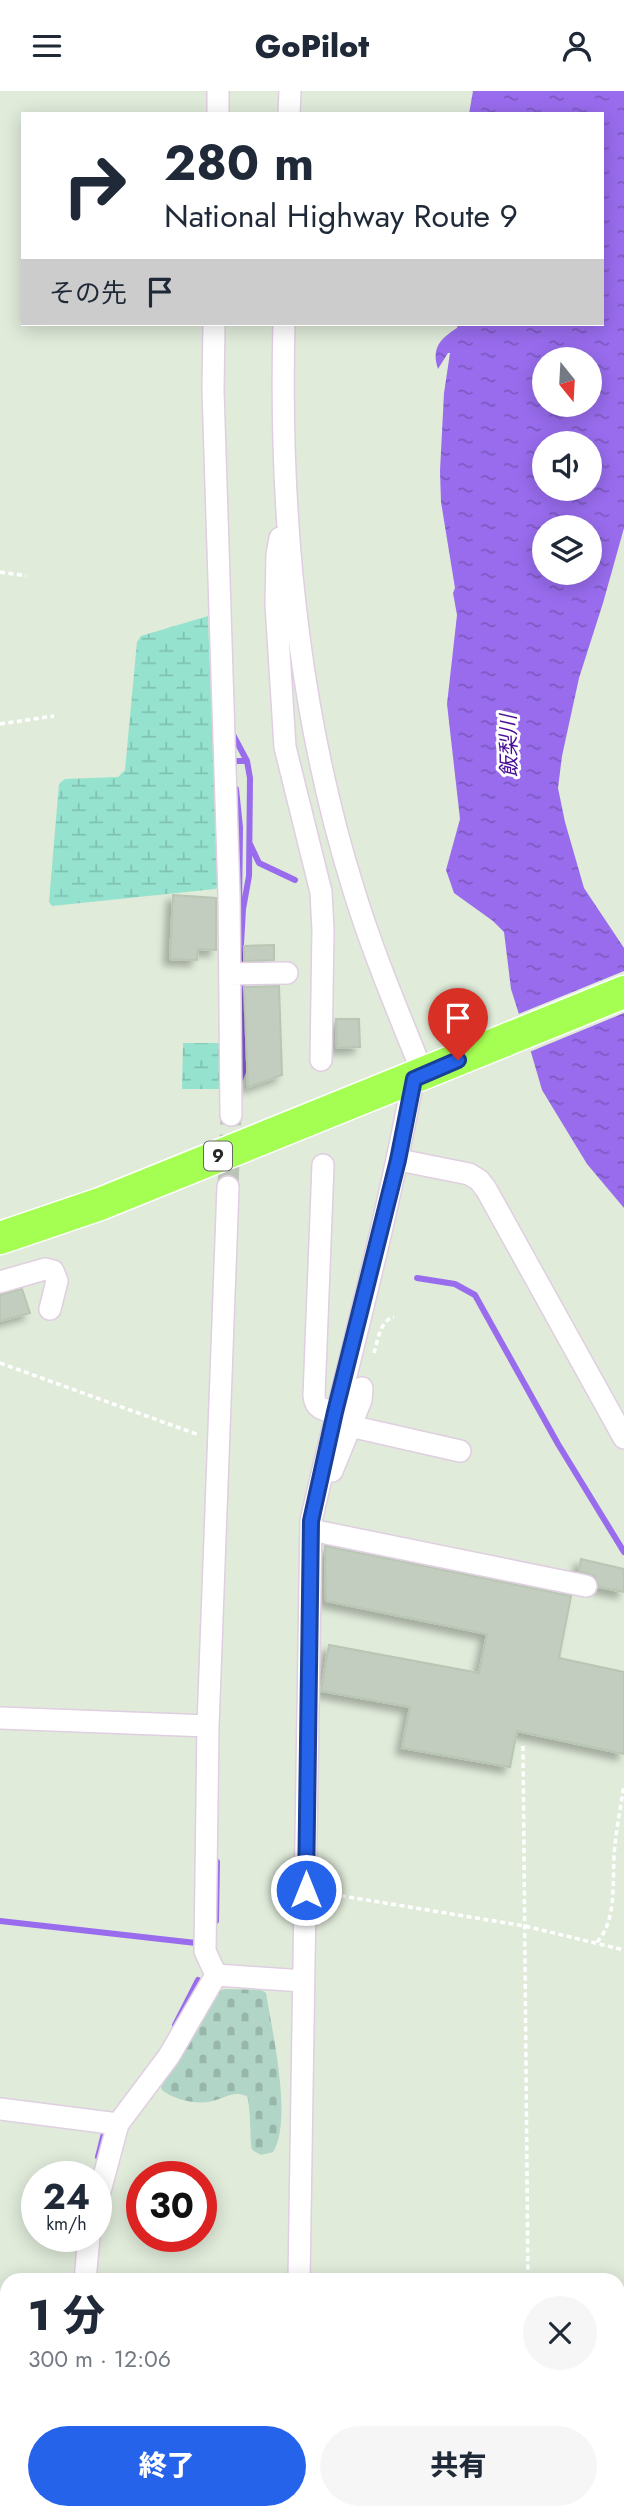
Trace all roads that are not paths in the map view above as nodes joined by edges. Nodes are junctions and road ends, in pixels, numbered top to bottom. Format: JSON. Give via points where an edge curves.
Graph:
{"nodes":[{"id":1,"x":218,"y":91,"type":"edge"},
{"id":2,"x":290,"y":91,"type":"edge"},
{"id":3,"x":218,"y":112,"type":"edge"},
{"id":4,"x":289,"y":112,"type":"edge"},
{"id":5,"x":214,"y":326,"type":"edge"},
{"id":6,"x":284,"y":326,"type":"edge"},
{"id":7,"x":287,"y":524,"type":"junction"},
{"id":8,"x":237,"y":973,"type":"junction"},
{"id":9,"x":287,"y":973,"type":"dead end"},
{"id":10,"x":624,"y":992,"type":"edge"},
{"id":11,"x":321,"y":1061,"type":"dead end"},
{"id":12,"x":424,"y":1074,"type":"junction"},
{"id":13,"x":231,"y":1115,"type":"tunnel mouth"},
{"id":14,"x":398,"y":1160,"type":"junction"},
{"id":15,"x":323,"y":1165,"type":"dead end"},
{"id":16,"x":228,"y":1187,"type":"tunnel mouth"},
{"id":17,"x":0,"y":1238,"type":"edge"},
{"id":18,"x":0,"y":1282,"type":"edge"},
{"id":19,"x":50,"y":1309,"type":"dead end"},
{"id":20,"x":362,"y":1388,"type":"road end"},
{"id":21,"x":343,"y":1419,"type":"junction"},
{"id":22,"x":624,"y":1438,"type":"edge"},
{"id":23,"x":460,"y":1451,"type":"dead end"},
{"id":24,"x":311,"y":1530,"type":"junction"},
{"id":25,"x":586,"y":1586,"type":"dead end"},
{"id":26,"x":0,"y":1718,"type":"edge"},
{"id":27,"x":208,"y":1726,"type":"junction"},
{"id":28,"x":216,"y":1975,"type":"junction"},
{"id":29,"x":303,"y":1981,"type":"junction"},
{"id":30,"x":0,"y":2109,"type":"edge"},
{"id":31,"x":118,"y":2124,"type":"junction"},
{"id":32,"x":108,"y":2161,"type":"edge"},
{"id":33,"x":88,"y":2252,"type":"edge"},
{"id":34,"x":86,"y":2273,"type":"edge"},
{"id":35,"x":299,"y":2273,"type":"edge"}],
"edges":[{"from":1,"to":3,"type":"street"},
{"from":2,"to":4,"type":"street"},
{"from":5,"to":8,"type":"street","via":[[213,417]]},
{"from":6,"to":7,"type":"street"},
{"from":7,"to":11,"type":"street","via":[[277,555],[276,604],[283,722],[290,773],[321,892]]},
{"from":7,"to":12,"type":"street","via":[[307,684],[332,810],[354,891]]},
{"from":8,"to":9,"type":"street"},
{"from":8,"to":13,"type":"street"},
{"from":10,"to":12,"type":"highway","number":"9"},
{"from":12,"to":14,"type":"street"},
{"from":12,"to":17,"type":"highway","number":"9","via":[[100,1204]]},
{"from":14,"to":21,"type":"street"},
{"from":14,"to":22,"type":"street","via":[[469,1174],[486,1189]]},
{"from":15,"to":21,"type":"street","via":[[314,1402]]},
{"from":16,"to":27,"type":"street"},
{"from":18,"to":19,"type":"street","via":[[49,1269],[57,1275]]},
{"from":20,"to":21,"type":"street","via":[[361,1400]]},
{"from":21,"to":23,"type":"street"},
{"from":21,"to":24,"type":"street"},
{"from":24,"to":25,"type":"street"},
{"from":24,"to":29,"type":"street"},
{"from":26,"to":27,"type":"street"},
{"from":27,"to":28,"type":"street","via":[[205,1951]]},
{"from":28,"to":29,"type":"street"},
{"from":28,"to":31,"type":"street","via":[[169,2056]]},
{"from":29,"to":35,"type":"street"},
{"from":30,"to":31,"type":"street"},
{"from":31,"to":32,"type":"street"},
{"from":33,"to":34,"type":"street"}]}
